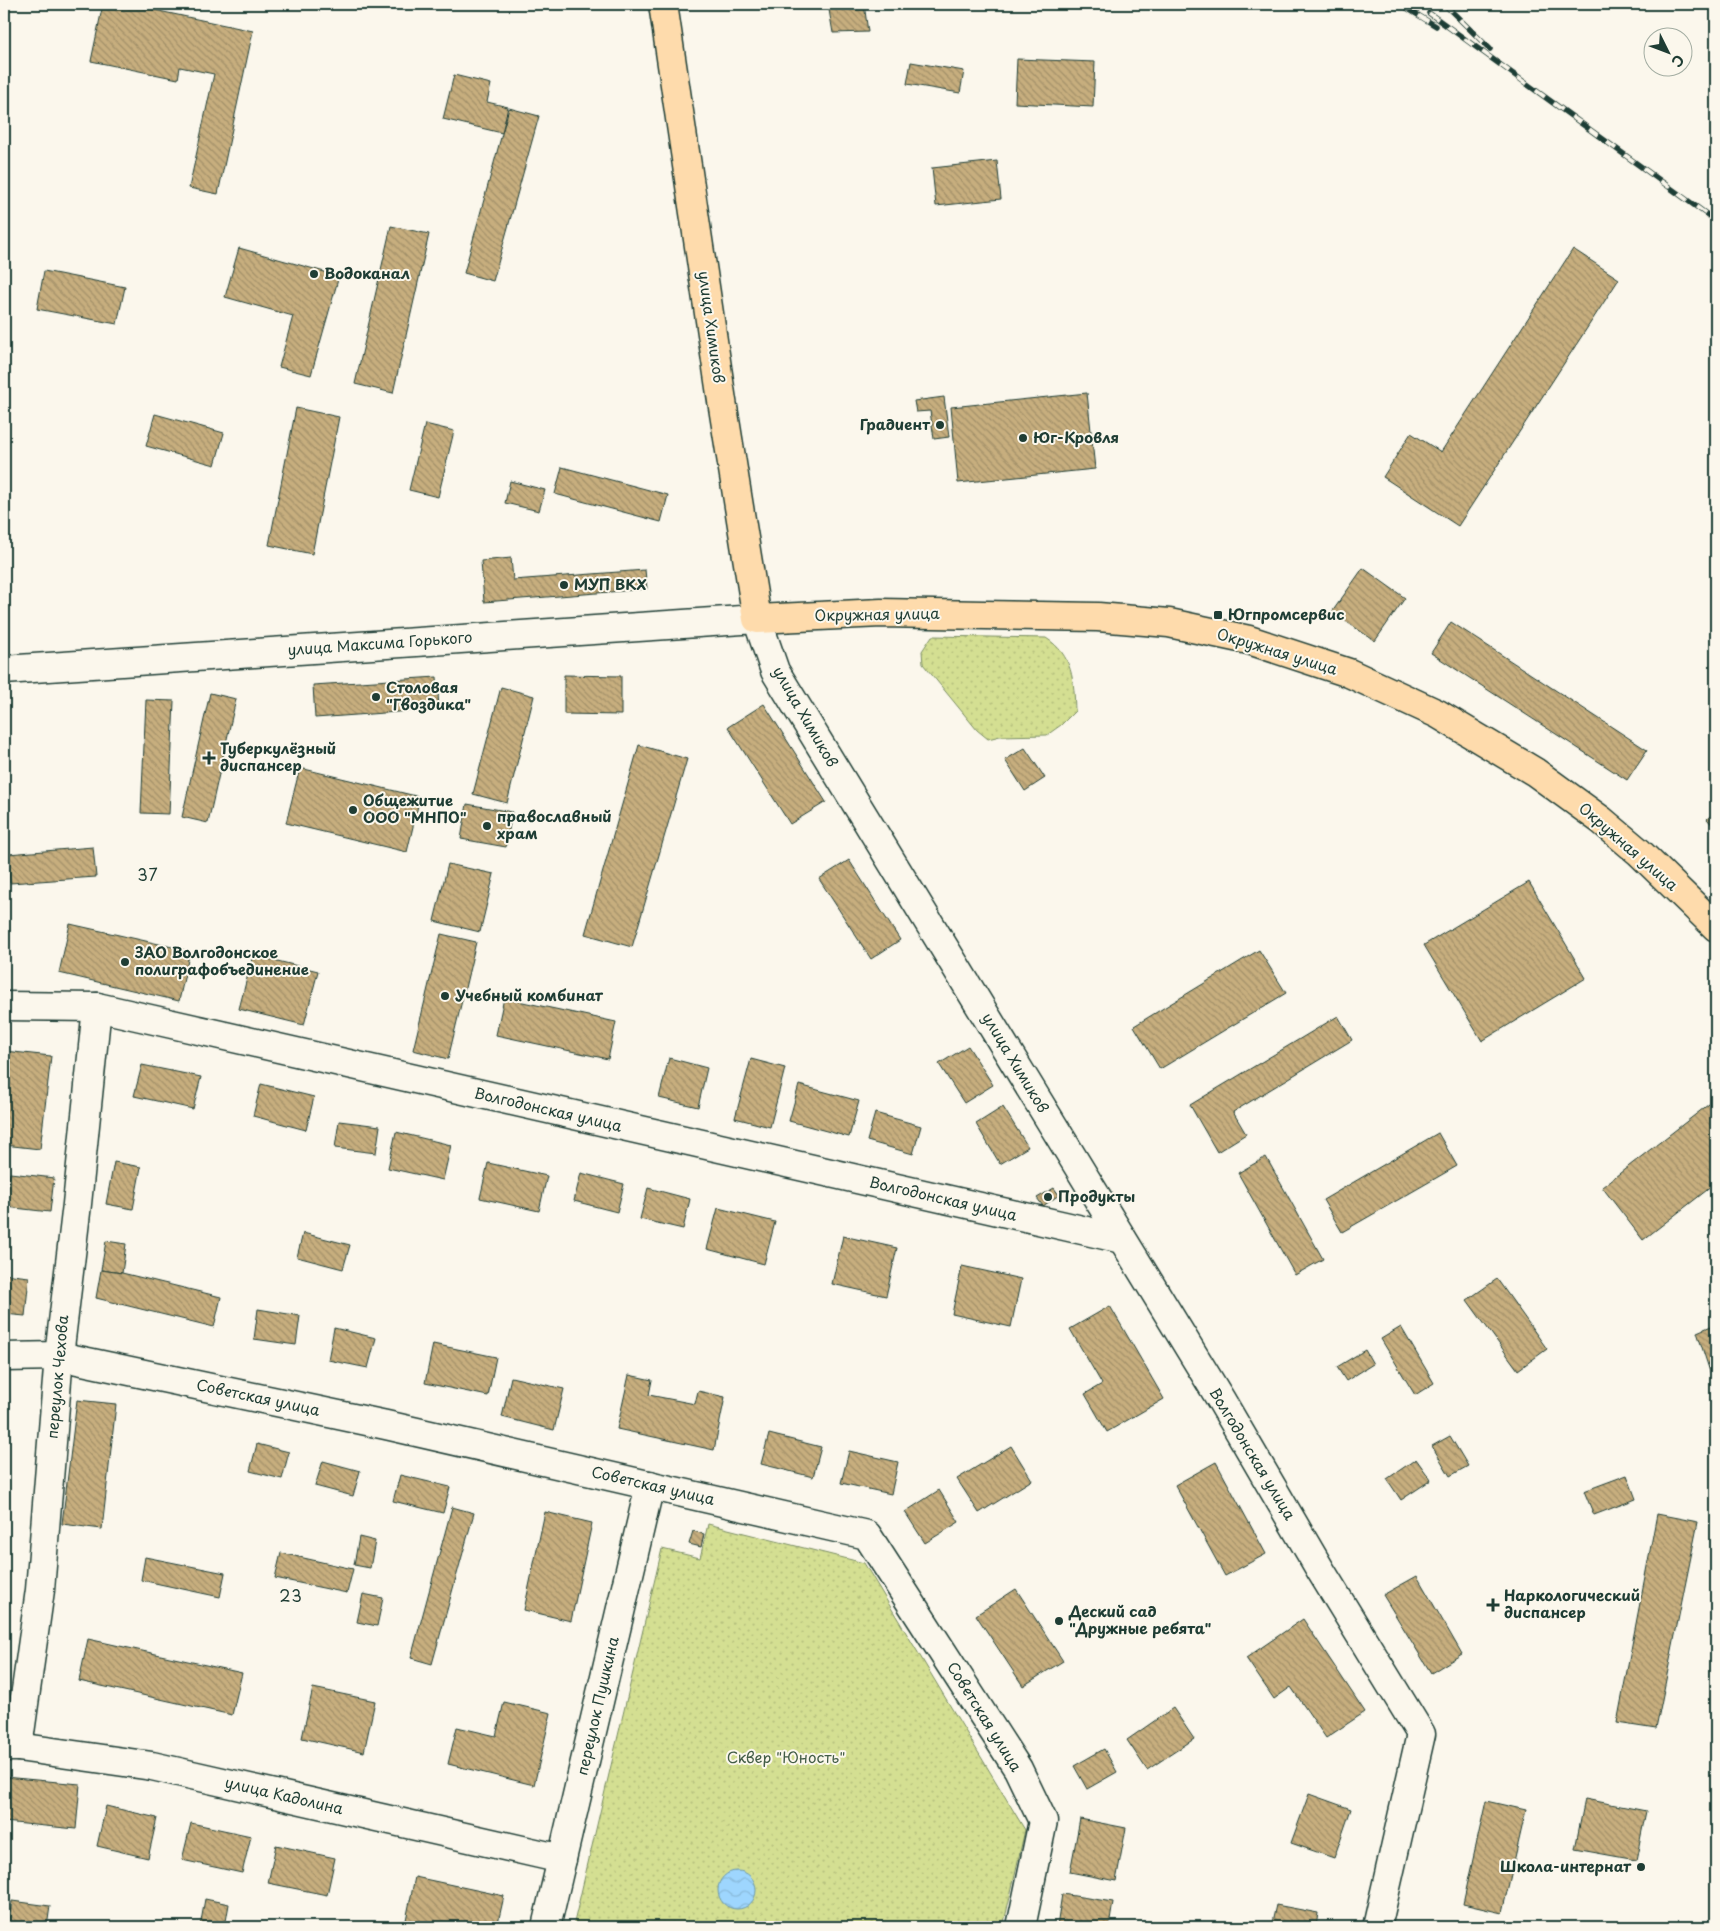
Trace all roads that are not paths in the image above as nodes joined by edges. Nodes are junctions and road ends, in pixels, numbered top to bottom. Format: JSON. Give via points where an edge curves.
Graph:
{"nodes":[{"id":1,"x":663,"y":4,"type":"edge"},
{"id":2,"x":757,"y":619,"type":"junction"},
{"id":3,"x":4,"y":670,"type":"edge"},
{"id":4,"x":1716,"y":927,"type":"edge"},
{"id":5,"x":4,"y":1006,"type":"edge"},
{"id":6,"x":97,"y":1007,"type":"junction"},
{"id":7,"x":1122,"y":1239,"type":"junction"},
{"id":8,"x":59,"y":1356,"type":"junction"},
{"id":9,"x":4,"y":1357,"type":"edge"},
{"id":10,"x":650,"y":1485,"type":"junction"},
{"id":11,"x":11,"y":1747,"type":"edge"},
{"id":12,"x":562,"y":1859,"type":"junction"},
{"id":13,"x":546,"y":1927,"type":"edge"},
{"id":14,"x":1021,"y":1927,"type":"edge"},
{"id":15,"x":1377,"y":1927,"type":"edge"}],
"edges":[{"from":1,"to":2,"type":"main road","name":"улица Химиков"},
{"from":2,"to":3,"type":"street","name":"улица Максима Горького"},
{"from":2,"to":4,"type":"main road","name":"Окружная улица","via":[[881,613],[1098,617],[1169,624],[1249,640],[1349,673],[1438,714],[1535,772],[1602,820]]},
{"from":2,"to":7,"type":"street","name":"улица Химиков","via":[[775,671]]},
{"from":5,"to":6,"type":"street","name":"Волгодонская улица"},
{"from":6,"to":7,"type":"street","name":"Волгодонская улица"},
{"from":6,"to":8,"type":"street","name":"переулок Чехова"},
{"from":7,"to":15,"type":"street","name":"Волгодонская улица","via":[[1421,1734]]},
{"from":8,"to":9,"type":"street","name":"Советская улица"},
{"from":8,"to":10,"type":"street","name":"Советская улица"},
{"from":8,"to":11,"type":"street","name":"переулок Чехова","via":[[40,1590]]},
{"from":10,"to":12,"type":"street","name":"переулок Пушкина"},
{"from":10,"to":14,"type":"street","name":"Советская улица","via":[[867,1535],[1018,1769],[1043,1821]]},
{"from":11,"to":12,"type":"street","name":"улица Кадолина","via":[[152,1766]]},
{"from":12,"to":13,"type":"street","name":"переулок Пушкина"}]}
